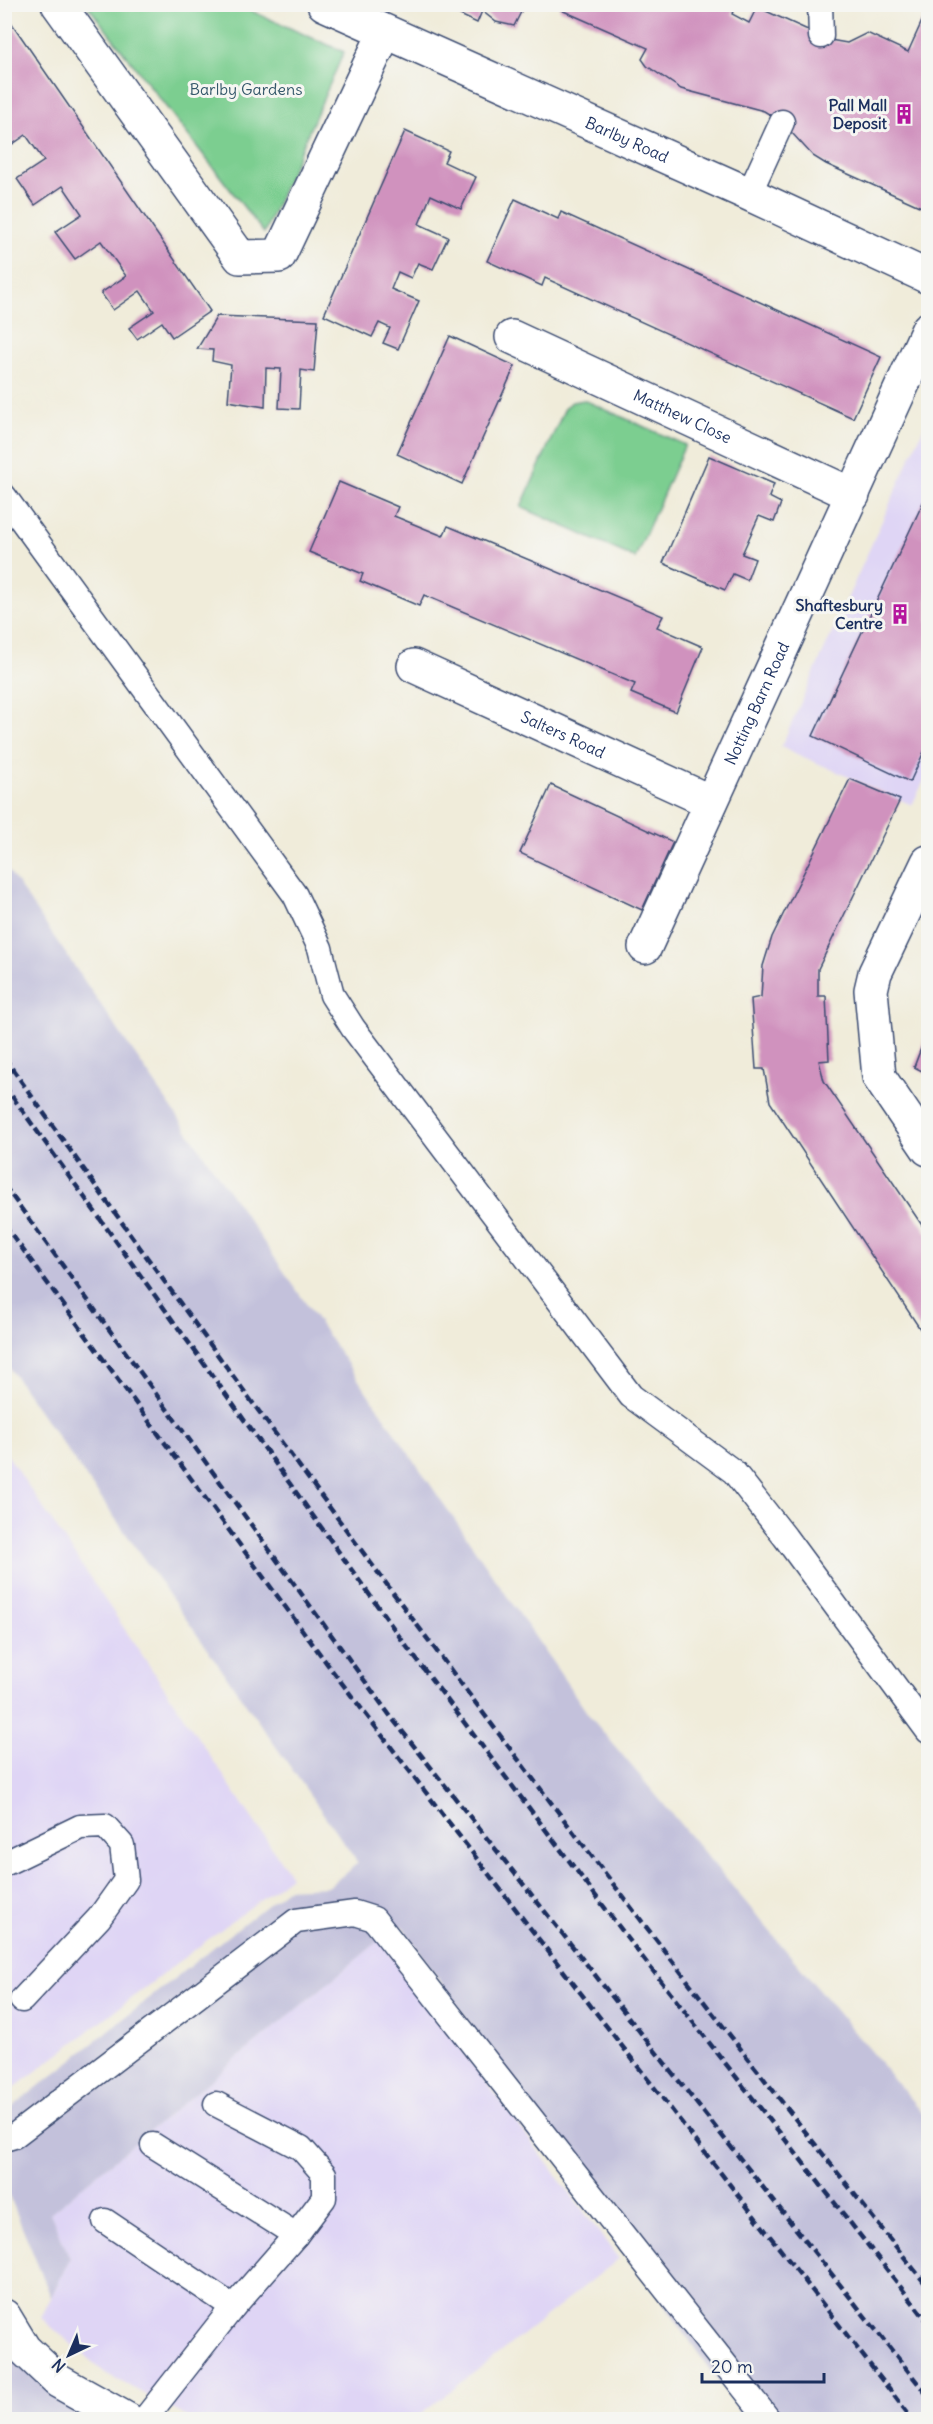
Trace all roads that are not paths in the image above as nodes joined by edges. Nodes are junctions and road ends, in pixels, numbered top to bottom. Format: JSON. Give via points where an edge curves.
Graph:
{"nodes":[{"id":1,"x":58,"y":4,"type":"edge"},
{"id":2,"x":324,"y":4,"type":"edge"},
{"id":3,"x":820,"y":4,"type":"edge"},
{"id":4,"x":384,"y":32,"type":"junction"},
{"id":5,"x":821,"y":36,"type":"dead end"},
{"id":6,"x":782,"y":122,"type":"dead end"},
{"id":7,"x":749,"y":194,"type":"junction"},
{"id":8,"x":928,"y":277,"type":"edge"},
{"id":9,"x":928,"y":329,"type":"edge"},
{"id":10,"x":512,"y":337,"type":"dead end"},
{"id":11,"x":853,"y":495,"type":"junction"},
{"id":12,"x":4,"y":496,"type":"edge"},
{"id":13,"x":414,"y":666,"type":"dead end"},
{"id":14,"x":711,"y":802,"type":"junction"},
{"id":15,"x":928,"y":862,"type":"edge"},
{"id":16,"x":645,"y":947,"type":"dead end"},
{"id":17,"x":928,"y":1149,"type":"edge"},
{"id":18,"x":928,"y":1731,"type":"edge"},
{"id":19,"x":4,"y":1864,"type":"edge"},
{"id":20,"x":22,"y":2000,"type":"dead end"},
{"id":21,"x":216,"y":2104,"type":"dead end"},
{"id":22,"x":4,"y":2139,"type":"edge"},
{"id":23,"x":153,"y":2145,"type":"dead end"},
{"id":24,"x":105,"y":2221,"type":"dead end"},
{"id":25,"x":296,"y":2235,"type":"junction"},
{"id":26,"x":234,"y":2307,"type":"junction"},
{"id":27,"x":4,"y":2316,"type":"edge"},
{"id":28,"x":128,"y":2420,"type":"edge"},
{"id":29,"x":144,"y":2420,"type":"edge"},
{"id":30,"x":769,"y":2420,"type":"edge"}],
"edges":[{"from":1,"to":4,"type":"street","via":[[240,257],[279,256]]},
{"from":2,"to":4,"type":"street","name":"Barlby Road"},
{"from":3,"to":5,"type":"lane"},
{"from":4,"to":7,"type":"street","name":"Barlby Road"},
{"from":6,"to":7,"type":"lane"},
{"from":7,"to":8,"type":"street","name":"Barlby Road"},
{"from":9,"to":11,"type":"street","name":"Notting Barn Road"},
{"from":10,"to":11,"type":"street","name":"Matthew Close"},
{"from":11,"to":14,"type":"street","name":"Notting Barn Road"},
{"from":12,"to":18,"type":"lane","via":[[295,895],[320,948],[332,995],[353,1028],[631,1396],[734,1472]]},
{"from":13,"to":14,"type":"street","name":"Salters Road"},
{"from":14,"to":16,"type":"street","name":"Notting Barn Road"},
{"from":15,"to":17,"type":"street","via":[[875,973],[872,990],[879,1077]]},
{"from":19,"to":20,"type":"lane","via":[[80,1827],[105,1826],[122,1845],[126,1880],[99,1918]]},
{"from":21,"to":25,"type":"lane","via":[[301,2148],[324,2174],[324,2198]]},
{"from":22,"to":30,"type":"lane","via":[[14,2136],[296,1921],[355,1913],[374,1919]]},
{"from":23,"to":25,"type":"lane"},
{"from":24,"to":26,"type":"lane"},
{"from":25,"to":26,"type":"lane"},
{"from":26,"to":29,"type":"lane"},
{"from":27,"to":28,"type":"street","via":[[24,2349],[58,2382]]}]}
